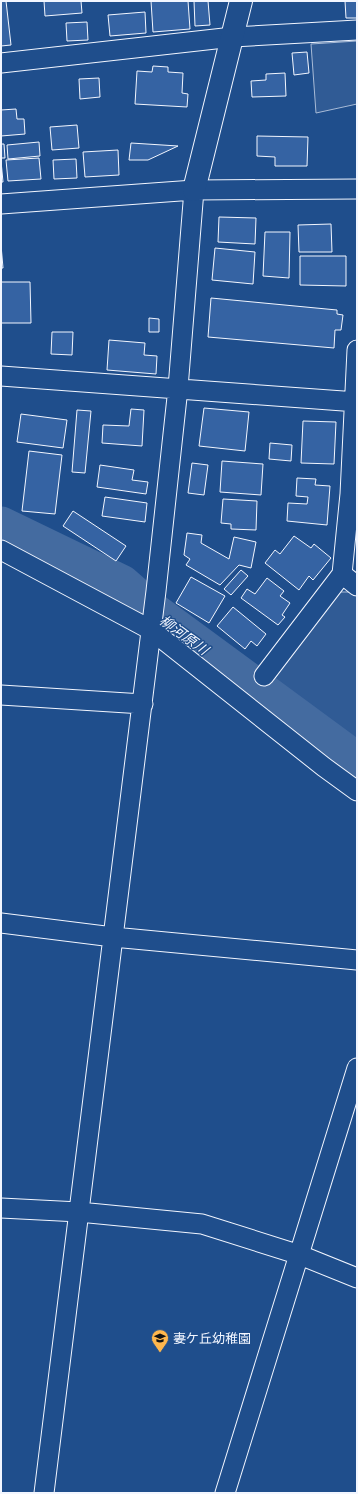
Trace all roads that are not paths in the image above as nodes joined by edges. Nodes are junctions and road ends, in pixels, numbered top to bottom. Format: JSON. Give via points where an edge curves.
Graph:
{"nodes":[{"id":1,"x":241,"y":1,"type":"edge"},
{"id":2,"x":357,"y":30,"type":"edge"},
{"id":3,"x":233,"y":37,"type":"junction"},
{"id":4,"x":1,"y":63,"type":"edge"},
{"id":5,"x":357,"y":189,"type":"edge"},
{"id":6,"x":194,"y":190,"type":"junction"},
{"id":7,"x":1,"y":204,"type":"edge"},
{"id":8,"x":357,"y":350,"type":"edge"},
{"id":9,"x":1,"y":376,"type":"edge"},
{"id":10,"x":178,"y":388,"type":"junction"},
{"id":11,"x":356,"y":402,"type":"edge"},
{"id":12,"x":353,"y":495,"type":"edge"},
{"id":13,"x":1,"y":550,"type":"edge"},
{"id":14,"x":342,"y":574,"type":"junction"},
{"id":15,"x":357,"y":586,"type":"edge"},
{"id":16,"x":151,"y":630,"type":"junction"},
{"id":17,"x":264,"y":676,"type":"dead end"},
{"id":18,"x":1,"y":695,"type":"edge"},
{"id":19,"x":143,"y":704,"type":"junction"},
{"id":20,"x":357,"y":791,"type":"edge"},
{"id":21,"x":1,"y":923,"type":"edge"},
{"id":22,"x":113,"y":937,"type":"junction"},
{"id":23,"x":357,"y":960,"type":"edge"},
{"id":24,"x":357,"y":1068,"type":"edge"},
{"id":25,"x":1,"y":1208,"type":"edge"},
{"id":26,"x":79,"y":1212,"type":"junction"},
{"id":27,"x":300,"y":1255,"type":"junction"},
{"id":28,"x":357,"y":1278,"type":"edge"},
{"id":29,"x":44,"y":1493,"type":"edge"},
{"id":30,"x":225,"y":1493,"type":"edge"}],
"edges":[{"from":1,"to":3,"type":"street"},
{"from":2,"to":3,"type":"street"},
{"from":3,"to":4,"type":"street"},
{"from":3,"to":6,"type":"street"},
{"from":5,"to":6,"type":"street"},
{"from":6,"to":7,"type":"street"},
{"from":6,"to":10,"type":"street"},
{"from":8,"to":11,"type":"street"},
{"from":9,"to":10,"type":"street"},
{"from":10,"to":11,"type":"street"},
{"from":10,"to":16,"type":"street"},
{"from":11,"to":12,"type":"street"},
{"from":12,"to":14,"type":"street"},
{"from":13,"to":16,"type":"street"},
{"from":14,"to":15,"type":"street"},
{"from":14,"to":17,"type":"street"},
{"from":16,"to":19,"type":"street"},
{"from":16,"to":20,"type":"street"},
{"from":18,"to":19,"type":"street"},
{"from":19,"to":22,"type":"street"},
{"from":21,"to":22,"type":"street"},
{"from":22,"to":23,"type":"street"},
{"from":22,"to":26,"type":"street"},
{"from":24,"to":27,"type":"street"},
{"from":25,"to":26,"type":"street"},
{"from":26,"to":27,"type":"street","via":[[202,1224]]},
{"from":26,"to":29,"type":"street"},
{"from":27,"to":28,"type":"street"},
{"from":27,"to":30,"type":"street"}]}
